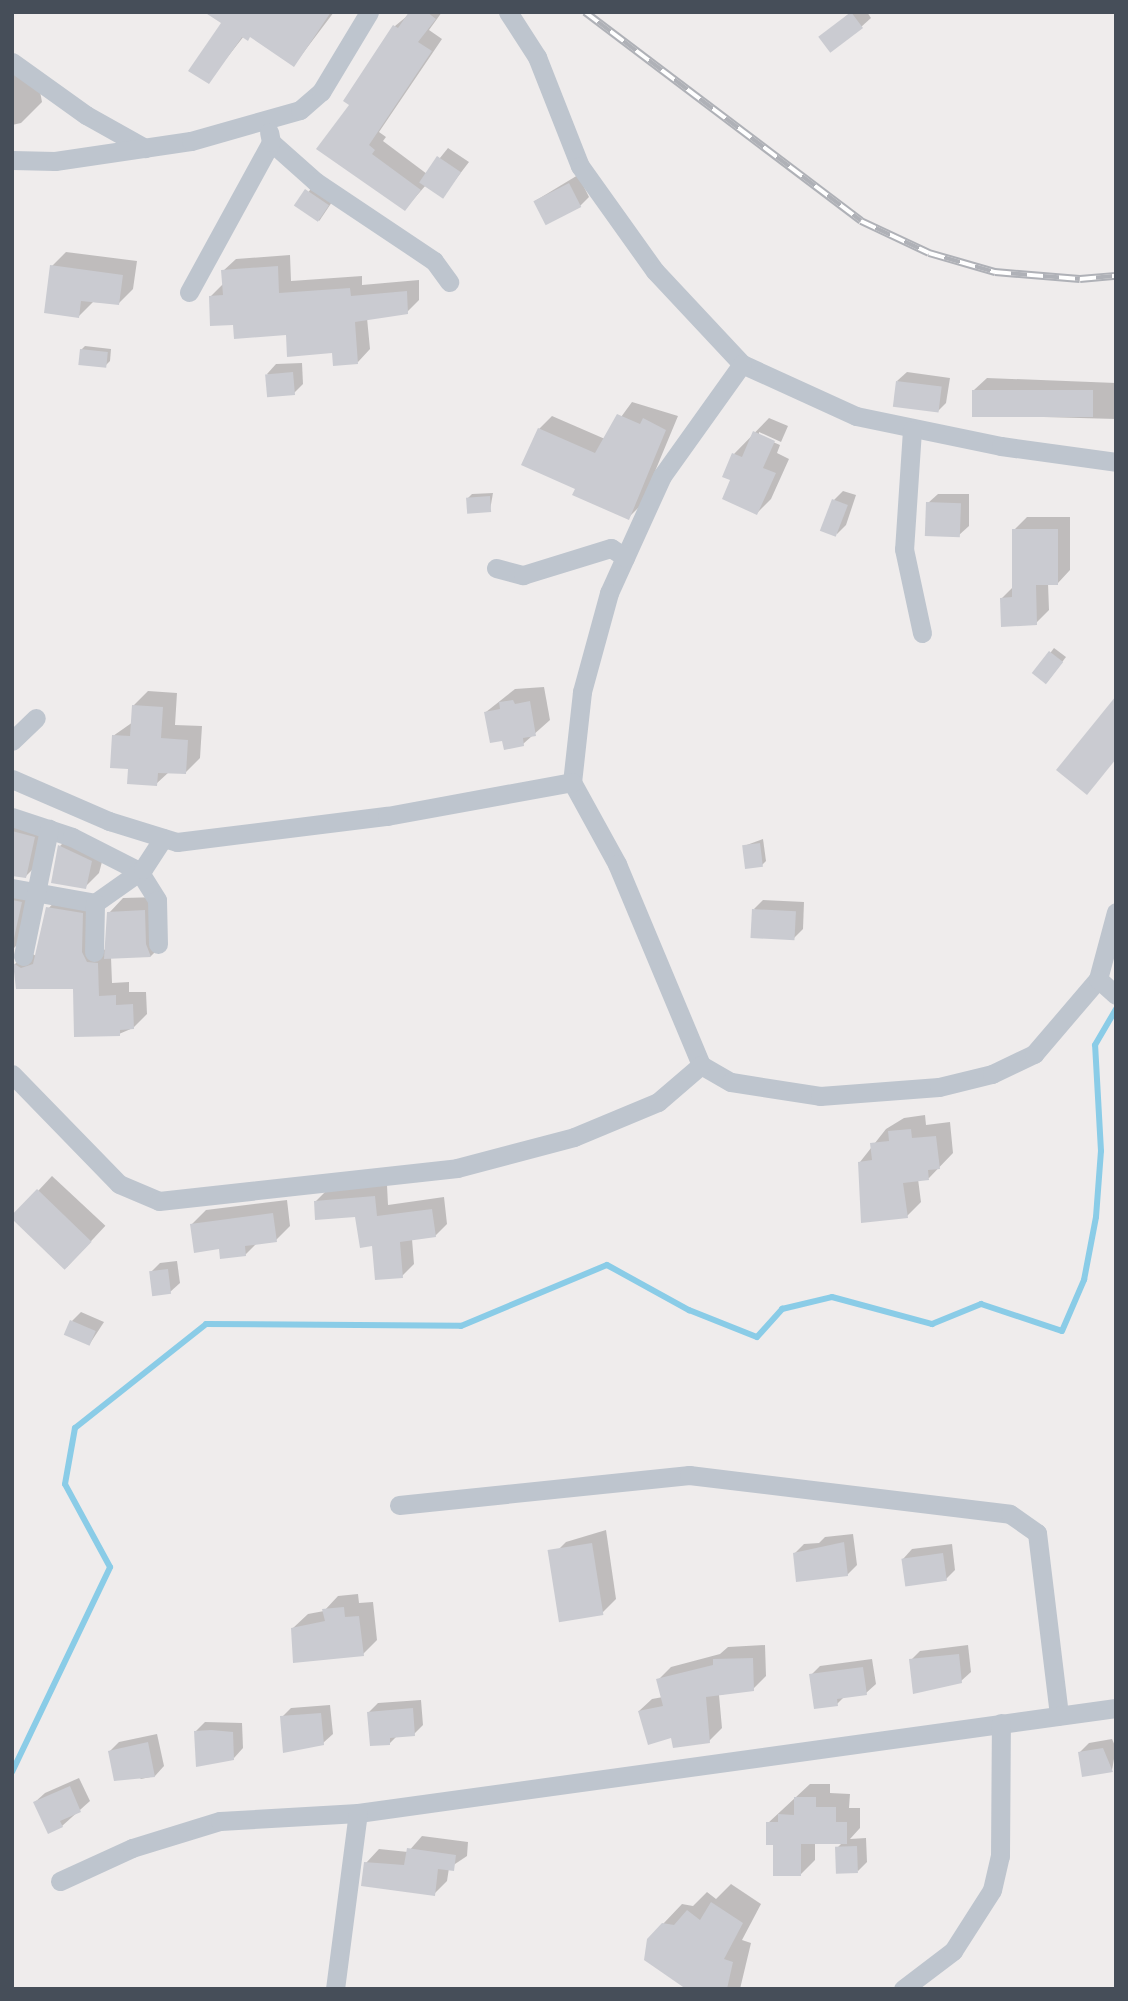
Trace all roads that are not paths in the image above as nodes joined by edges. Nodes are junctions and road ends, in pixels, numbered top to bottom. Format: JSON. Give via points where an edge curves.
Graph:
{"nodes":[{"id":1,"x":369,"y":12,"type":"edge"},
{"id":2,"x":508,"y":12,"type":"edge"},
{"id":3,"x":12,"y":62,"type":"edge"},
{"id":4,"x":267,"y":122,"type":"junction"},
{"id":5,"x":271,"y":142,"type":"junction"},
{"id":6,"x":145,"y":148,"type":"junction"},
{"id":7,"x":12,"y":160,"type":"edge"},
{"id":8,"x":449,"y":282,"type":"dead end"},
{"id":9,"x":189,"y":292,"type":"dead end"},
{"id":10,"x":742,"y":364,"type":"junction"},
{"id":11,"x":912,"y":430,"type":"junction"},
{"id":12,"x":1116,"y":462,"type":"edge"},
{"id":13,"x":625,"y":557,"type":"junction"},
{"id":14,"x":496,"y":568,"type":"dead end"},
{"id":15,"x":922,"y":634,"type":"dead end"},
{"id":16,"x":36,"y":718,"type":"dead end"},
{"id":17,"x":12,"y":741,"type":"edge"},
{"id":18,"x":12,"y":779,"type":"edge"},
{"id":19,"x":572,"y":782,"type":"junction"},
{"id":20,"x":12,"y":817,"type":"edge"},
{"id":21,"x":49,"y":830,"type":"junction"},
{"id":22,"x":163,"y":838,"type":"junction"},
{"id":23,"x":139,"y":871,"type":"junction"},
{"id":24,"x":12,"y":888,"type":"edge"},
{"id":25,"x":36,"y":892,"type":"junction"},
{"id":26,"x":95,"y":903,"type":"junction"},
{"id":27,"x":1116,"y":912,"type":"edge"},
{"id":28,"x":158,"y":944,"type":"dead end"},
{"id":29,"x":94,"y":952,"type":"dead end"},
{"id":30,"x":23,"y":956,"type":"dead end"},
{"id":31,"x":1098,"y":979,"type":"junction"},
{"id":32,"x":1116,"y":995,"type":"edge"},
{"id":33,"x":701,"y":1065,"type":"junction"},
{"id":34,"x":12,"y":1074,"type":"edge"},
{"id":35,"x":399,"y":1505,"type":"dead end"},
{"id":36,"x":1116,"y":1708,"type":"edge"},
{"id":37,"x":1059,"y":1716,"type":"junction"},
{"id":38,"x":1001,"y":1723,"type":"junction"},
{"id":39,"x":358,"y":1813,"type":"junction"},
{"id":40,"x":60,"y":1881,"type":"dead end"},
{"id":41,"x":335,"y":1989,"type":"edge"},
{"id":42,"x":904,"y":1989,"type":"edge"}],
"edges":[{"from":1,"to":4,"type":"street","via":[[321,92],[300,110]]},
{"from":2,"to":10,"type":"street","via":[[537,57],[580,166],[655,271]]},
{"from":3,"to":6,"type":"street","via":[[86,115]]},
{"from":4,"to":5,"type":"street"},
{"from":4,"to":6,"type":"street"},
{"from":5,"to":8,"type":"street","via":[[316,182],[435,261]]},
{"from":5,"to":9,"type":"street"},
{"from":6,"to":7,"type":"street","via":[[55,160]]},
{"from":10,"to":11,"type":"street","via":[[856,416]]},
{"from":10,"to":13,"type":"street","via":[[662,476]]},
{"from":11,"to":12,"type":"street"},
{"from":11,"to":15,"type":"street","via":[[904,549]]},
{"from":13,"to":14,"type":"street","via":[[611,548],[523,575]]},
{"from":13,"to":19,"type":"street","via":[[609,593],[582,692]]},
{"from":16,"to":17,"type":"street"},
{"from":18,"to":22,"type":"street","via":[[108,821]]},
{"from":19,"to":22,"type":"street","via":[[361,819],[177,842]]},
{"from":19,"to":33,"type":"street","via":[[617,864]]},
{"from":20,"to":21,"type":"street"},
{"from":21,"to":23,"type":"street"},
{"from":21,"to":25,"type":"street"},
{"from":22,"to":23,"type":"street"},
{"from":23,"to":26,"type":"street"},
{"from":23,"to":28,"type":"street","via":[[157,900]]},
{"from":24,"to":25,"type":"street"},
{"from":25,"to":26,"type":"street"},
{"from":25,"to":30,"type":"street"},
{"from":26,"to":29,"type":"street"},
{"from":27,"to":31,"type":"street"},
{"from":31,"to":32,"type":"street"},
{"from":31,"to":33,"type":"street","via":[[1034,1054],[992,1074],[939,1087],[820,1096],[731,1082]]},
{"from":33,"to":34,"type":"street","via":[[658,1102],[574,1137],[457,1168],[159,1201],[118,1184]]},
{"from":35,"to":37,"type":"street","via":[[689,1475],[1010,1514],[1037,1533]]},
{"from":36,"to":37,"type":"street"},
{"from":37,"to":38,"type":"street"},
{"from":38,"to":39,"type":"street"},
{"from":38,"to":42,"type":"street","via":[[1000,1856],[992,1889],[953,1951]]},
{"from":39,"to":40,"type":"street","via":[[220,1821],[132,1848]]},
{"from":39,"to":41,"type":"street"}]}
